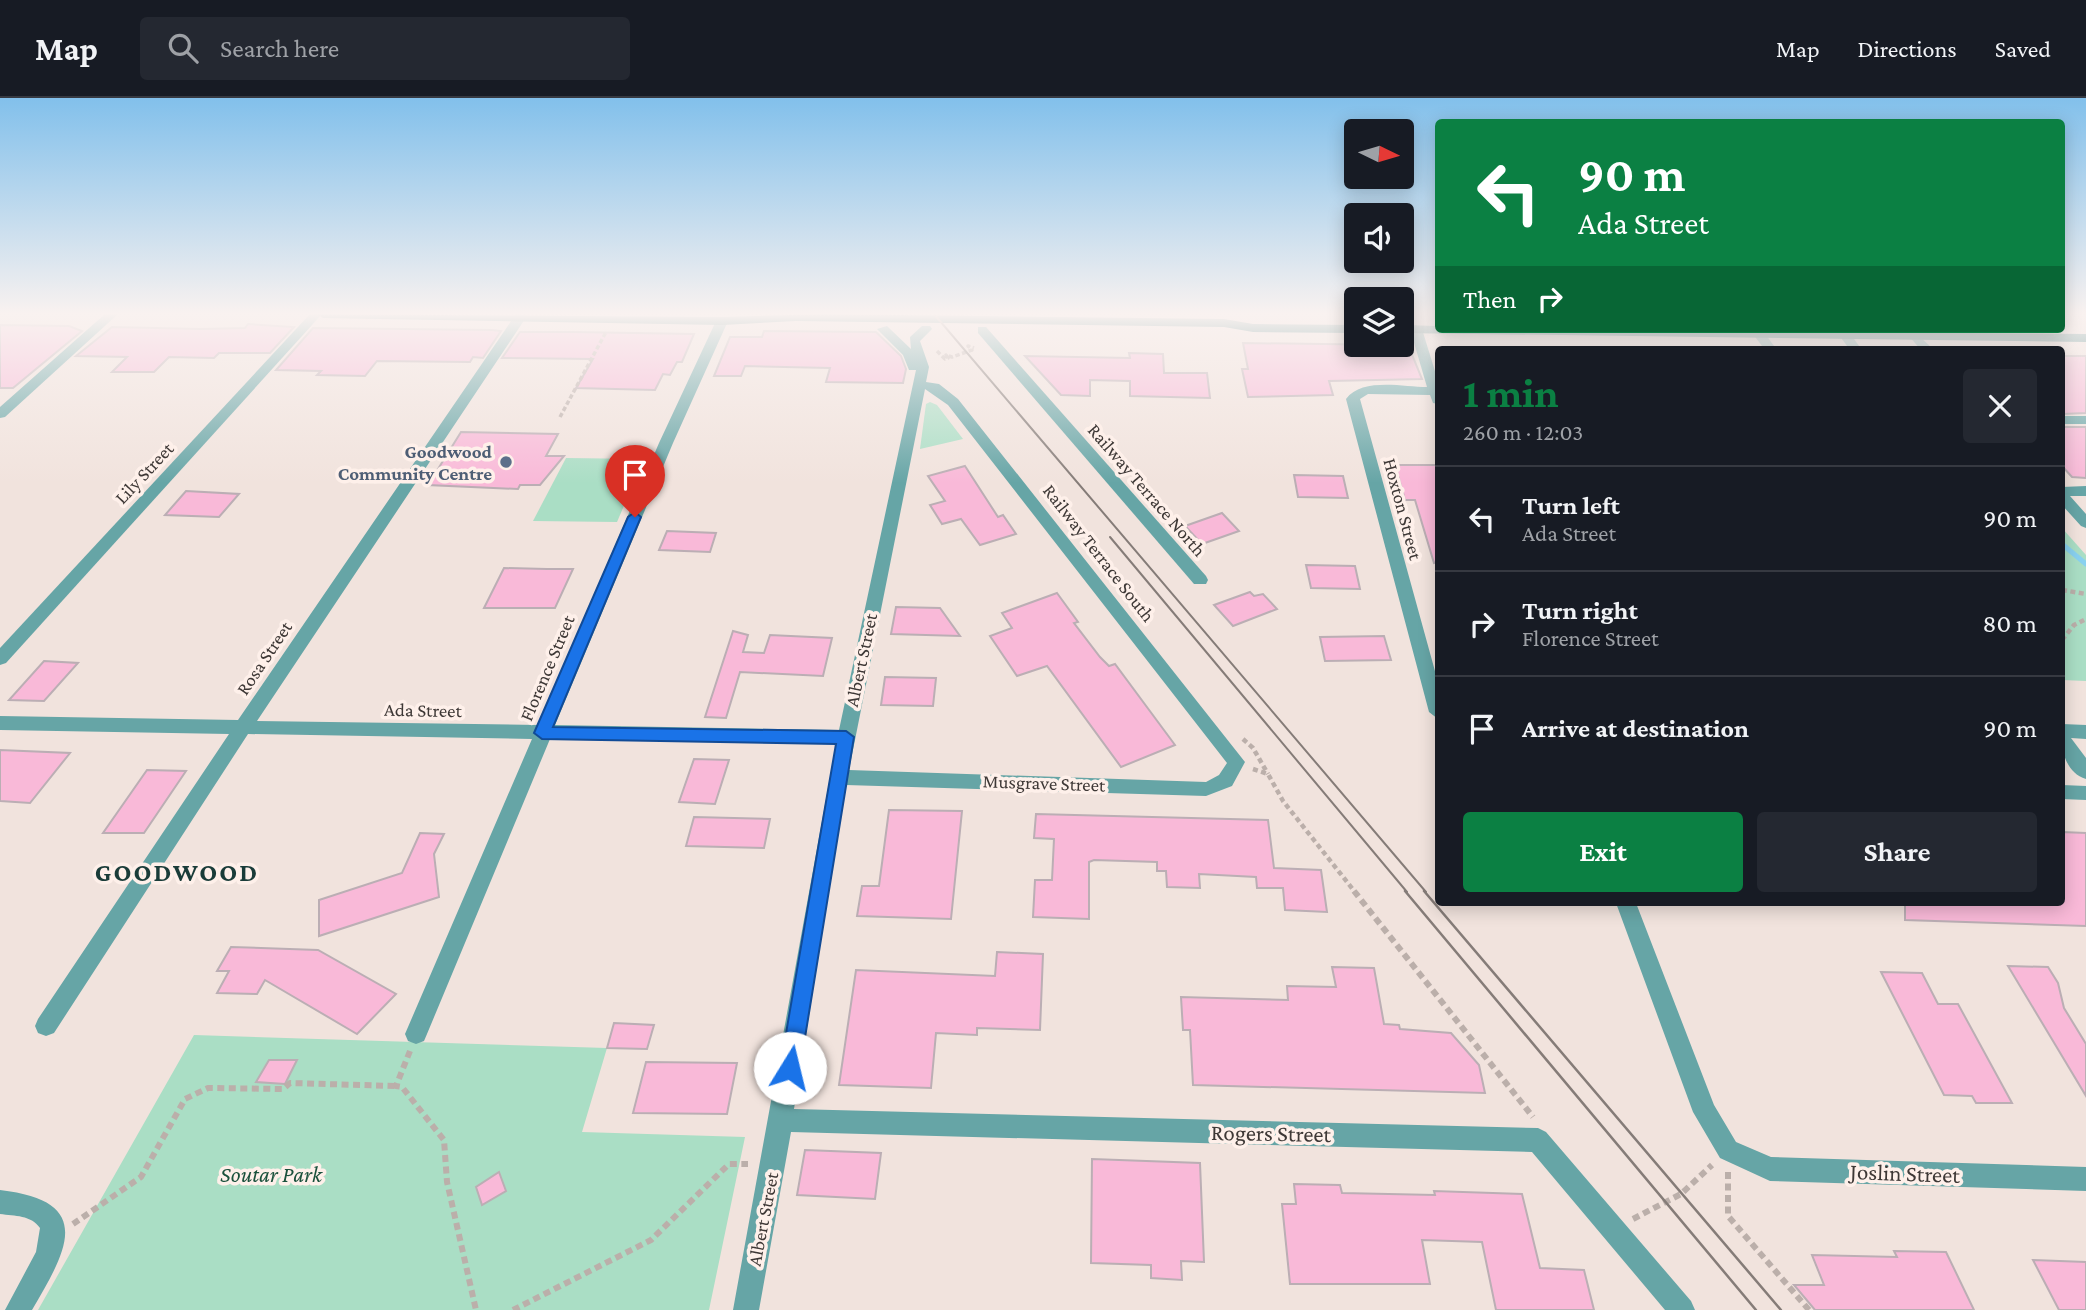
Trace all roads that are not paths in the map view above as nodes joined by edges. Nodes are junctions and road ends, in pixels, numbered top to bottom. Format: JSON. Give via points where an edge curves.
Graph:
{"nodes":[{"id":1,"x":49,"y":371,"type":"edge"},
{"id":2,"x":264,"y":371,"type":"edge"},
{"id":3,"x":484,"y":371,"type":"edge"},
{"id":4,"x":702,"y":371,"type":"edge"},
{"id":5,"x":914,"y":371,"type":"edge"},
{"id":6,"x":922,"y":371,"type":"edge"},
{"id":7,"x":1010,"y":371,"type":"edge"},
{"id":8,"x":1429,"y":371,"type":"edge"},
{"id":9,"x":918,"y":384,"type":"junction"},
{"id":10,"x":1435,"y":390,"type":"edge"},
{"id":11,"x":0,"y":392,"type":"edge"},
{"id":12,"x":24,"y":393,"type":"junction"},
{"id":13,"x":1435,"y":396,"type":"edge"},
{"id":14,"x":0,"y":414,"type":"edge"},
{"id":15,"x":2065,"y":420,"type":"edge"},
{"id":16,"x":2086,"y":421,"type":"edge"},
{"id":17,"x":2065,"y":491,"type":"edge"},
{"id":18,"x":2086,"y":491,"type":"edge"},
{"id":19,"x":2065,"y":499,"type":"edge"},
{"id":20,"x":2086,"y":523,"type":"edge"},
{"id":21,"x":1200,"y":580,"type":"dead end"},
{"id":22,"x":0,"y":659,"type":"edge"},
{"id":23,"x":1435,"y":701,"type":"edge"},
{"id":24,"x":2065,"y":721,"type":"edge"},
{"id":25,"x":2086,"y":722,"type":"edge"},
{"id":26,"x":0,"y":723,"type":"edge"},
{"id":27,"x":242,"y":728,"type":"junction"},
{"id":28,"x":2065,"y":732,"type":"edge"},
{"id":29,"x":2086,"y":732,"type":"edge"},
{"id":30,"x":542,"y":733,"type":"junction"},
{"id":31,"x":846,"y":737,"type":"junction"},
{"id":32,"x":2065,"y":744,"type":"edge"},
{"id":33,"x":1236,"y":762,"type":"joint"},
{"id":34,"x":2086,"y":772,"type":"edge"},
{"id":35,"x":838,"y":776,"type":"junction"},
{"id":36,"x":2065,"y":792,"type":"edge"},
{"id":37,"x":2086,"y":793,"type":"edge"},
{"id":38,"x":1627,"y":906,"type":"edge"},
{"id":39,"x":46,"y":1026,"type":"dead end"},
{"id":40,"x":416,"y":1034,"type":"road end"},
{"id":41,"x":781,"y":1120,"type":"junction"},
{"id":42,"x":2086,"y":1179,"type":"edge"},
{"id":43,"x":0,"y":1202,"type":"edge"},
{"id":44,"x":18,"y":1310,"type":"edge"},
{"id":45,"x":746,"y":1310,"type":"edge"},
{"id":46,"x":1682,"y":1310,"type":"edge"}],
"edges":[{"from":1,"to":12,"type":"street"},
{"from":2,"to":22,"type":"street","name":"Lily Street"},
{"from":3,"to":27,"type":"street","name":"Rosa Street"},
{"from":4,"to":30,"type":"street","name":"Florence Street"},
{"from":5,"to":9,"type":"street"},
{"from":6,"to":9,"type":"street","name":"Albert Street"},
{"from":7,"to":21,"type":"street","name":"Railway Terrace North"},
{"from":8,"to":10,"type":"street"},
{"from":9,"to":31,"type":"street","name":"Albert Street"},
{"from":9,"to":33,"type":"street","name":"Railway Terrace South","via":[[934,387],[953,402]]},
{"from":11,"to":12,"type":"street"},
{"from":12,"to":14,"type":"street"},
{"from":13,"to":23,"type":"street","name":"Hoxton Street","via":[[1367,390],[1353,399]]},
{"from":15,"to":16,"type":"street"},
{"from":17,"to":18,"type":"street"},
{"from":19,"to":20,"type":"street"},
{"from":24,"to":25,"type":"street"},
{"from":26,"to":27,"type":"street","name":"Ada Street"},
{"from":27,"to":30,"type":"street","name":"Ada Street"},
{"from":27,"to":39,"type":"street","name":"Rosa Street"},
{"from":28,"to":29,"type":"street"},
{"from":30,"to":31,"type":"street","name":"Ada Street"},
{"from":30,"to":40,"type":"street","name":"Florence Street"},
{"from":31,"to":35,"type":"street","name":"Albert Street"},
{"from":32,"to":34,"type":"street"},
{"from":33,"to":35,"type":"street","name":"Musgrave Street","via":[[1228,781],[1206,789]]},
{"from":35,"to":41,"type":"street","name":"Albert Street"},
{"from":36,"to":37,"type":"street"},
{"from":38,"to":42,"type":"street","name":"Joslin Street","via":[[1705,1112],[1728,1150],[1770,1169]]},
{"from":41,"to":45,"type":"street","name":"Albert Street"},
{"from":41,"to":46,"type":"street","name":"Rogers Street","via":[[1538,1140]]},
{"from":43,"to":44,"type":"street","via":[[40,1208],[50,1219],[55,1237]]}]}
